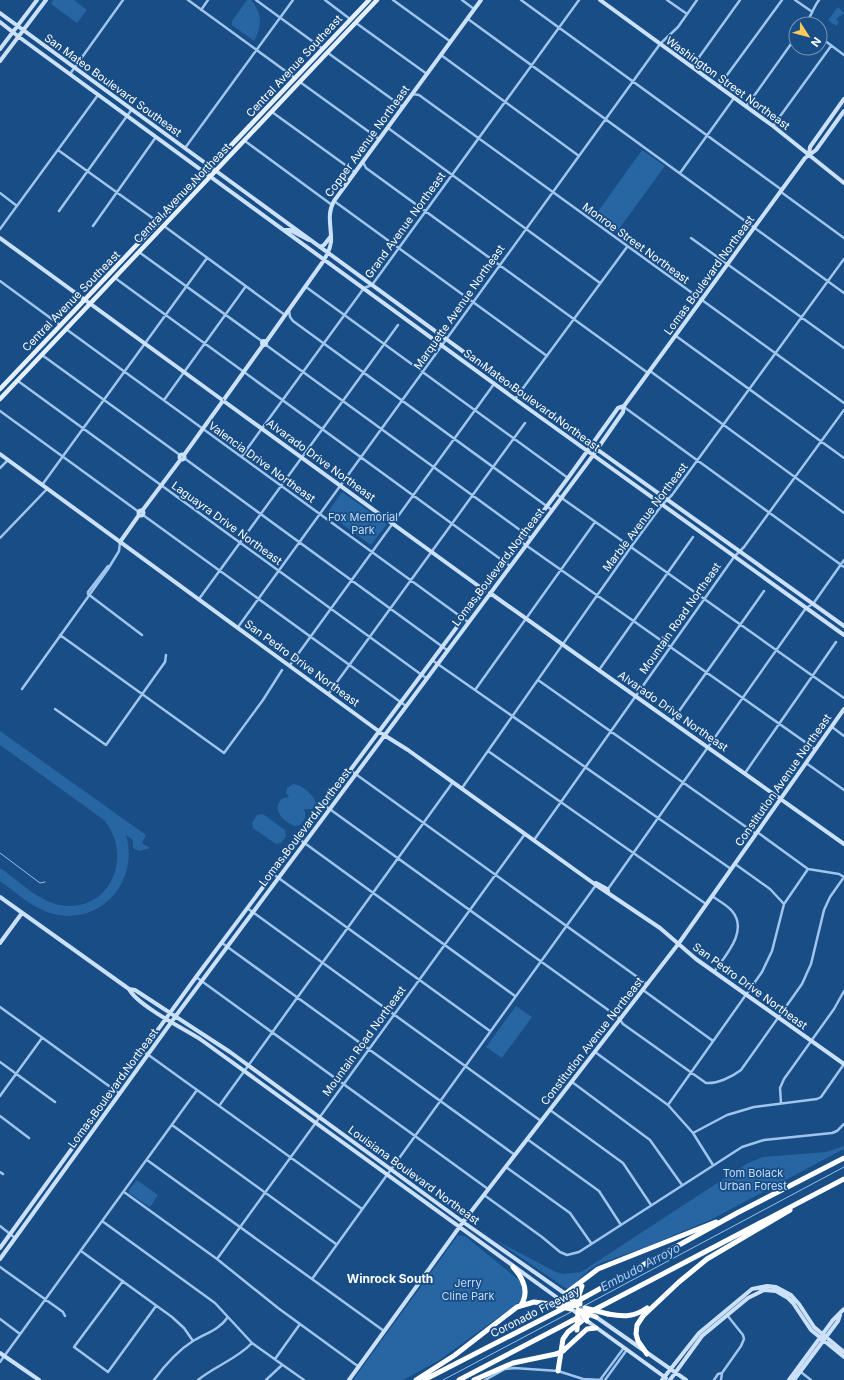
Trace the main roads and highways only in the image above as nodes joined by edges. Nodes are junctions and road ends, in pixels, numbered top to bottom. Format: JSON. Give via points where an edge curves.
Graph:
{"nodes":[{"id":1,"x":37,"y":0,"type":"edge"},
{"id":2,"x":46,"y":0,"type":"edge"},
{"id":3,"x":369,"y":0,"type":"edge"},
{"id":4,"x":377,"y":0,"type":"edge"},
{"id":5,"x":481,"y":0,"type":"edge"},
{"id":6,"x":600,"y":0,"type":"edge"},
{"id":7,"x":0,"y":13,"type":"edge"},
{"id":8,"x":0,"y":22,"type":"edge"},
{"id":9,"x":18,"y":26,"type":"junction"},
{"id":10,"x":24,"y":30,"type":"junction"},
{"id":11,"x":14,"y":32,"type":"junction"},
{"id":12,"x":18,"y":37,"type":"junction"},
{"id":13,"x":0,"y":49,"type":"edge"},
{"id":14,"x":0,"y":61,"type":"edge"},
{"id":15,"x":844,"y":100,"type":"edge"},
{"id":16,"x":844,"y":111,"type":"edge"},
{"id":17,"x":809,"y":155,"type":"junction"},
{"id":18,"x":211,"y":167,"type":"junction"},
{"id":19,"x":216,"y":170,"type":"junction"},
{"id":20,"x":205,"y":172,"type":"junction"},
{"id":21,"x":211,"y":176,"type":"junction"},
{"id":22,"x":844,"y":183,"type":"edge"},
{"id":23,"x":284,"y":230,"type":"junction"},
{"id":24,"x":331,"y":236,"type":"junction"},
{"id":25,"x":0,"y":238,"type":"edge"},
{"id":26,"x":311,"y":240,"type":"junction"},
{"id":27,"x":320,"y":246,"type":"junction"},
{"id":28,"x":328,"y":253,"type":"junction"},
{"id":29,"x":324,"y":260,"type":"junction"},
{"id":30,"x":85,"y":299,"type":"junction"},
{"id":31,"x":90,"y":304,"type":"junction"},
{"id":32,"x":0,"y":389,"type":"edge"},
{"id":33,"x":0,"y":399,"type":"edge"},
{"id":34,"x":223,"y":400,"type":"junction"},
{"id":35,"x":624,"y":406,"type":"junction"},
{"id":36,"x":591,"y":445,"type":"junction"},
{"id":37,"x":597,"y":449,"type":"junction"},
{"id":38,"x":587,"y":451,"type":"junction"},
{"id":39,"x":0,"y":454,"type":"edge"},
{"id":40,"x":593,"y":455,"type":"junction"},
{"id":41,"x":120,"y":542,"type":"junction"},
{"id":42,"x":484,"y":590,"type":"junction"},
{"id":43,"x":490,"y":593,"type":"junction"},
{"id":44,"x":844,"y":626,"type":"edge"},
{"id":45,"x":844,"y":635,"type":"edge"},
{"id":46,"x":844,"y":709,"type":"edge"},
{"id":47,"x":379,"y":730,"type":"junction"},
{"id":48,"x":384,"y":735,"type":"junction"},
{"id":49,"x":780,"y":799,"type":"junction"},
{"id":50,"x":844,"y":844,"type":"edge"},
{"id":51,"x":0,"y":897,"type":"edge"},
{"id":52,"x":22,"y":913,"type":"junction"},
{"id":53,"x":0,"y":943,"type":"edge"},
{"id":54,"x":678,"y":943,"type":"junction"},
{"id":55,"x":129,"y":989,"type":"junction"},
{"id":56,"x":169,"y":1014,"type":"junction"},
{"id":57,"x":175,"y":1017,"type":"junction"},
{"id":58,"x":166,"y":1019,"type":"junction"},
{"id":59,"x":171,"y":1022,"type":"junction"},
{"id":60,"x":844,"y":1064,"type":"edge"},
{"id":61,"x":844,"y":1158,"type":"edge"},
{"id":62,"x":844,"y":1179,"type":"edge"},
{"id":63,"x":807,"y":1198,"type":"junction"},
{"id":64,"x":738,"y":1213,"type":"junction"},
{"id":65,"x":463,"y":1222,"type":"junction"},
{"id":66,"x":459,"y":1227,"type":"junction"},
{"id":67,"x":0,"y":1248,"type":"edge"},
{"id":68,"x":0,"y":1259,"type":"edge"},
{"id":69,"x":513,"y":1267,"type":"junction"},
{"id":70,"x":589,"y":1275,"type":"junction"},
{"id":71,"x":566,"y":1294,"type":"junction"},
{"id":72,"x":572,"y":1299,"type":"joint"},
{"id":73,"x":561,"y":1300,"type":"joint"},
{"id":74,"x":657,"y":1302,"type":"junction"},
{"id":75,"x":521,"y":1306,"type":"junction"},
{"id":76,"x":601,"y":1306,"type":"junction"},
{"id":77,"x":579,"y":1309,"type":"junction"},
{"id":78,"x":844,"y":1309,"type":"edge"},
{"id":79,"x":726,"y":1313,"type":"junction"},
{"id":80,"x":598,"y":1317,"type":"joint"},
{"id":81,"x":588,"y":1322,"type":"joint"},
{"id":82,"x":596,"y":1328,"type":"junction"},
{"id":83,"x":823,"y":1338,"type":"junction"},
{"id":84,"x":573,"y":1342,"type":"junction"},
{"id":85,"x":844,"y":1352,"type":"edge"},
{"id":86,"x":0,"y":1353,"type":"edge"},
{"id":87,"x":647,"y":1354,"type":"junction"},
{"id":88,"x":844,"y":1357,"type":"edge"},
{"id":89,"x":670,"y":1369,"type":"junction"},
{"id":90,"x":798,"y":1371,"type":"junction"},
{"id":91,"x":558,"y":1372,"type":"road end"},
{"id":92,"x":675,"y":1372,"type":"junction"},
{"id":93,"x":663,"y":1378,"type":"edge"},
{"id":94,"x":39,"y":1380,"type":"edge"},
{"id":95,"x":349,"y":1380,"type":"edge"},
{"id":96,"x":416,"y":1380,"type":"edge"},
{"id":97,"x":424,"y":1380,"type":"edge"},
{"id":98,"x":459,"y":1380,"type":"edge"},
{"id":99,"x":474,"y":1380,"type":"edge"},
{"id":100,"x":669,"y":1380,"type":"edge"},
{"id":101,"x":686,"y":1380,"type":"edge"},
{"id":102,"x":789,"y":1380,"type":"edge"},
{"id":103,"x":794,"y":1380,"type":"edge"}],
"edges":[{"from":1,"to":9,"type":"main road"},
{"from":2,"to":10,"type":"main road"},
{"from":3,"to":18,"type":"main road","name":"Central Avenue Southeast"},
{"from":4,"to":19,"type":"main road","name":"Central Avenue Northeast"},
{"from":5,"to":24,"type":"main road","name":"Copper Avenue Northeast","via":[[333,203],[329,217]]},
{"from":6,"to":17,"type":"main road","name":"Washington Street Northeast"},
{"from":7,"to":9,"type":"main road","name":"San Mateo Boulevard Southeast"},
{"from":8,"to":11,"type":"main road","name":"San Mateo Boulevard Southeast"},
{"from":9,"to":10,"type":"main road","name":"San Mateo Boulevard Southeast"},
{"from":9,"to":11,"type":"main road"},
{"from":10,"to":12,"type":"main road"},
{"from":10,"to":18,"type":"main road","name":"San Mateo Boulevard Southeast"},
{"from":11,"to":12,"type":"main road","name":"San Mateo Boulevard Southeast"},
{"from":11,"to":13,"type":"main road"},
{"from":12,"to":14,"type":"main road"},
{"from":12,"to":20,"type":"main road","name":"San Mateo Boulevard Southeast"},
{"from":15,"to":17,"type":"main road","name":"Lomas Boulevard Northeast","via":[[810,147]]},
{"from":16,"to":17,"type":"main road","name":"Lomas Boulevard Northeast","via":[[816,150]]},
{"from":17,"to":22,"type":"main road","name":"Washington Street Northeast"},
{"from":17,"to":35,"type":"main road","name":"Lomas Boulevard Northeast"},
{"from":18,"to":19,"type":"main road","name":"San Mateo Boulevard Southeast"},
{"from":18,"to":20,"type":"main road","name":"Central Avenue Southeast"},
{"from":19,"to":21,"type":"main road","name":"Central Avenue Northeast"},
{"from":19,"to":26,"type":"main road","name":"San Mateo Boulevard Northeast"},
{"from":20,"to":21,"type":"main road","name":"San Mateo Boulevard Southeast"},
{"from":20,"to":30,"type":"main road","name":"Central Avenue Southeast"},
{"from":21,"to":23,"type":"main road","name":"San Mateo Boulevard Northeast"},
{"from":21,"to":31,"type":"main road","name":"Central Avenue Northeast"},
{"from":23,"to":26,"type":"main road","via":[[288,229]]},
{"from":23,"to":29,"type":"main road","name":"San Mateo Boulevard Northeast"},
{"from":24,"to":27,"type":"main road"},
{"from":24,"to":28,"type":"main road","name":"Copper Avenue Northeast"},
{"from":25,"to":30,"type":"main road","name":"Alvarado Drive Northeast"},
{"from":26,"to":27,"type":"main road","name":"San Mateo Boulevard Northeast"},
{"from":27,"to":28,"type":"main road","name":"San Mateo Boulevard Northeast"},
{"from":28,"to":29,"type":"main road","name":"Copper Avenue Northeast"},
{"from":28,"to":36,"type":"main road","name":"San Mateo Boulevard Northeast"},
{"from":29,"to":34,"type":"main road","name":"Copper Avenue Northeast"},
{"from":29,"to":38,"type":"main road","name":"San Mateo Boulevard Northeast"},
{"from":30,"to":31,"type":"main road","name":"Alvarado Drive Northeast"},
{"from":30,"to":32,"type":"main road","name":"Central Avenue Southeast"},
{"from":31,"to":33,"type":"main road","name":"Central Avenue Northeast"},
{"from":31,"to":34,"type":"main road","name":"Alvarado Drive Northeast"},
{"from":34,"to":41,"type":"main road","name":"Copper Avenue Northeast"},
{"from":34,"to":42,"type":"main road","name":"Alvarado Drive Northeast"},
{"from":35,"to":36,"type":"main road","name":"Lomas Boulevard Northeast","via":[[618,408]]},
{"from":35,"to":37,"type":"main road","name":"Lomas Boulevard Northeast","via":[[623,412]]},
{"from":36,"to":37,"type":"main road","name":"San Mateo Boulevard Northeast"},
{"from":36,"to":38,"type":"main road","name":"Lomas Boulevard Northeast"},
{"from":37,"to":40,"type":"main road","name":"Lomas Boulevard Northeast"},
{"from":37,"to":44,"type":"main road","name":"San Mateo Boulevard Northeast"},
{"from":38,"to":40,"type":"main road","name":"San Mateo Boulevard Northeast"},
{"from":38,"to":42,"type":"main road","name":"Lomas Boulevard Northeast"},
{"from":39,"to":41,"type":"main road","name":"San Pedro Drive Northeast"},
{"from":40,"to":43,"type":"main road","name":"Lomas Boulevard Northeast"},
{"from":40,"to":45,"type":"main road","name":"San Mateo Boulevard Northeast"},
{"from":41,"to":47,"type":"main road","name":"San Pedro Drive Northeast"},
{"from":42,"to":47,"type":"main road","name":"Lomas Boulevard Northeast"},
{"from":43,"to":48,"type":"main road","name":"Lomas Boulevard Northeast"},
{"from":43,"to":49,"type":"main road","name":"Alvarado Drive Northeast"},
{"from":46,"to":49,"type":"main road","name":"Constitution Avenue Northeast"},
{"from":47,"to":48,"type":"main road","name":"San Pedro Drive Northeast"},
{"from":47,"to":56,"type":"main road","name":"Lomas Boulevard Northeast"},
{"from":48,"to":54,"type":"main road","name":"San Pedro Drive Northeast"},
{"from":48,"to":57,"type":"main road","name":"Lomas Boulevard Northeast"},
{"from":49,"to":50,"type":"main road","name":"Alvarado Drive Northeast"},
{"from":49,"to":54,"type":"main road","name":"Constitution Avenue Northeast"},
{"from":51,"to":52,"type":"main road","name":"Louisiana Boulevard Northeast"},
{"from":52,"to":53,"type":"main road"},
{"from":52,"to":55,"type":"main road","name":"Louisiana Boulevard Northeast"},
{"from":54,"to":60,"type":"main road","name":"San Pedro Drive Northeast","via":[[696,960]]},
{"from":54,"to":65,"type":"main road","name":"Constitution Avenue Northeast"},
{"from":55,"to":56,"type":"main road","name":"Louisiana Boulevard Northeast","via":[[135,990]]},
{"from":55,"to":58,"type":"main road","name":"Louisiana Boulevard Northeast","via":[[133,995]]},
{"from":56,"to":57,"type":"main road","name":"Louisiana Boulevard Northeast"},
{"from":56,"to":58,"type":"main road","name":"Lomas Boulevard Northeast"},
{"from":57,"to":59,"type":"main road","name":"Lomas Boulevard Northeast"},
{"from":57,"to":65,"type":"main road","name":"Louisiana Boulevard Northeast","via":[[248,1065]]},
{"from":58,"to":59,"type":"main road","name":"Louisiana Boulevard Northeast"},
{"from":58,"to":67,"type":"main road","name":"Lomas Boulevard Northeast"},
{"from":59,"to":66,"type":"main road","name":"Louisiana Boulevard Northeast","via":[[200,1039]]},
{"from":59,"to":68,"type":"main road","name":"Lomas Boulevard Northeast"},
{"from":61,"to":64,"type":"highway","name":"Coronado Freeway"},
{"from":62,"to":63,"type":"highway"},
{"from":63,"to":74,"type":"highway","via":[[707,1259]]},
{"from":63,"to":76,"type":"highway"},
{"from":64,"to":70,"type":"highway","via":[[602,1267]]},
{"from":64,"to":97,"type":"highway","name":"Coronado Freeway","via":[[641,1268]]},
{"from":65,"to":66,"type":"main road","name":"Constitution Avenue Northeast"},
{"from":65,"to":71,"type":"main road","name":"Louisiana Boulevard Northeast"},
{"from":66,"to":69,"type":"main road","name":"Louisiana Boulevard Northeast"},
{"from":66,"to":95,"type":"main road","name":"Constitution Avenue Northeast"},
{"from":69,"to":73,"type":"main road","name":"Louisiana Boulevard Northeast"},
{"from":69,"to":75,"type":"highway","via":[[525,1287]]},
{"from":70,"to":71,"type":"highway"},
{"from":70,"to":77,"type":"highway","bridge":true,"via":[[579,1295]]},
{"from":71,"to":72,"type":"main road","name":"Louisiana Boulevard Northeast","bridge":true},
{"from":72,"to":77,"type":"highway","bridge":true},
{"from":73,"to":77,"type":"highway","bridge":true},
{"from":74,"to":77,"type":"highway","bridge":true,"via":[[633,1316],[622,1317]]},
{"from":74,"to":87,"type":"highway","via":[[642,1316],[637,1325],[637,1338]]},
{"from":75,"to":77,"type":"highway","bridge":true,"via":[[534,1302]]},
{"from":75,"to":96,"type":"highway","via":[[455,1355]]},
{"from":76,"to":91,"type":"highway","via":[[565,1335],[561,1344]]},
{"from":76,"to":98,"type":"highway"},
{"from":77,"to":80,"type":"highway","bridge":true},
{"from":77,"to":81,"type":"highway","bridge":true},
{"from":77,"to":84,"type":"highway","bridge":true},
{"from":78,"to":83,"type":"main road","via":[[833,1320]]},
{"from":79,"to":83,"type":"main road","via":[[758,1292],[776,1292],[793,1303],[807,1326]]},
{"from":79,"to":89,"type":"main road","via":[[699,1334]]},
{"from":79,"to":92,"type":"main road","via":[[694,1344]]},
{"from":80,"to":87,"type":"main road"},
{"from":81,"to":82,"type":"main road"},
{"from":82,"to":84,"type":"highway","via":[[588,1328]]},
{"from":82,"to":93,"type":"main road"},
{"from":83,"to":85,"type":"main road"},
{"from":83,"to":88,"type":"main road"},
{"from":83,"to":90,"type":"main road"},
{"from":84,"to":99,"type":"highway","bridge":true,"via":[[556,1354],[513,1363]]},
{"from":86,"to":94,"type":"main road"},
{"from":87,"to":89,"type":"main road"},
{"from":89,"to":92,"type":"main road"},
{"from":89,"to":93,"type":"main road"},
{"from":90,"to":102,"type":"main road"},
{"from":90,"to":103,"type":"main road"},
{"from":92,"to":100,"type":"main road"},
{"from":92,"to":101,"type":"main road"},
{"from":93,"to":100,"type":"main road"}]}
